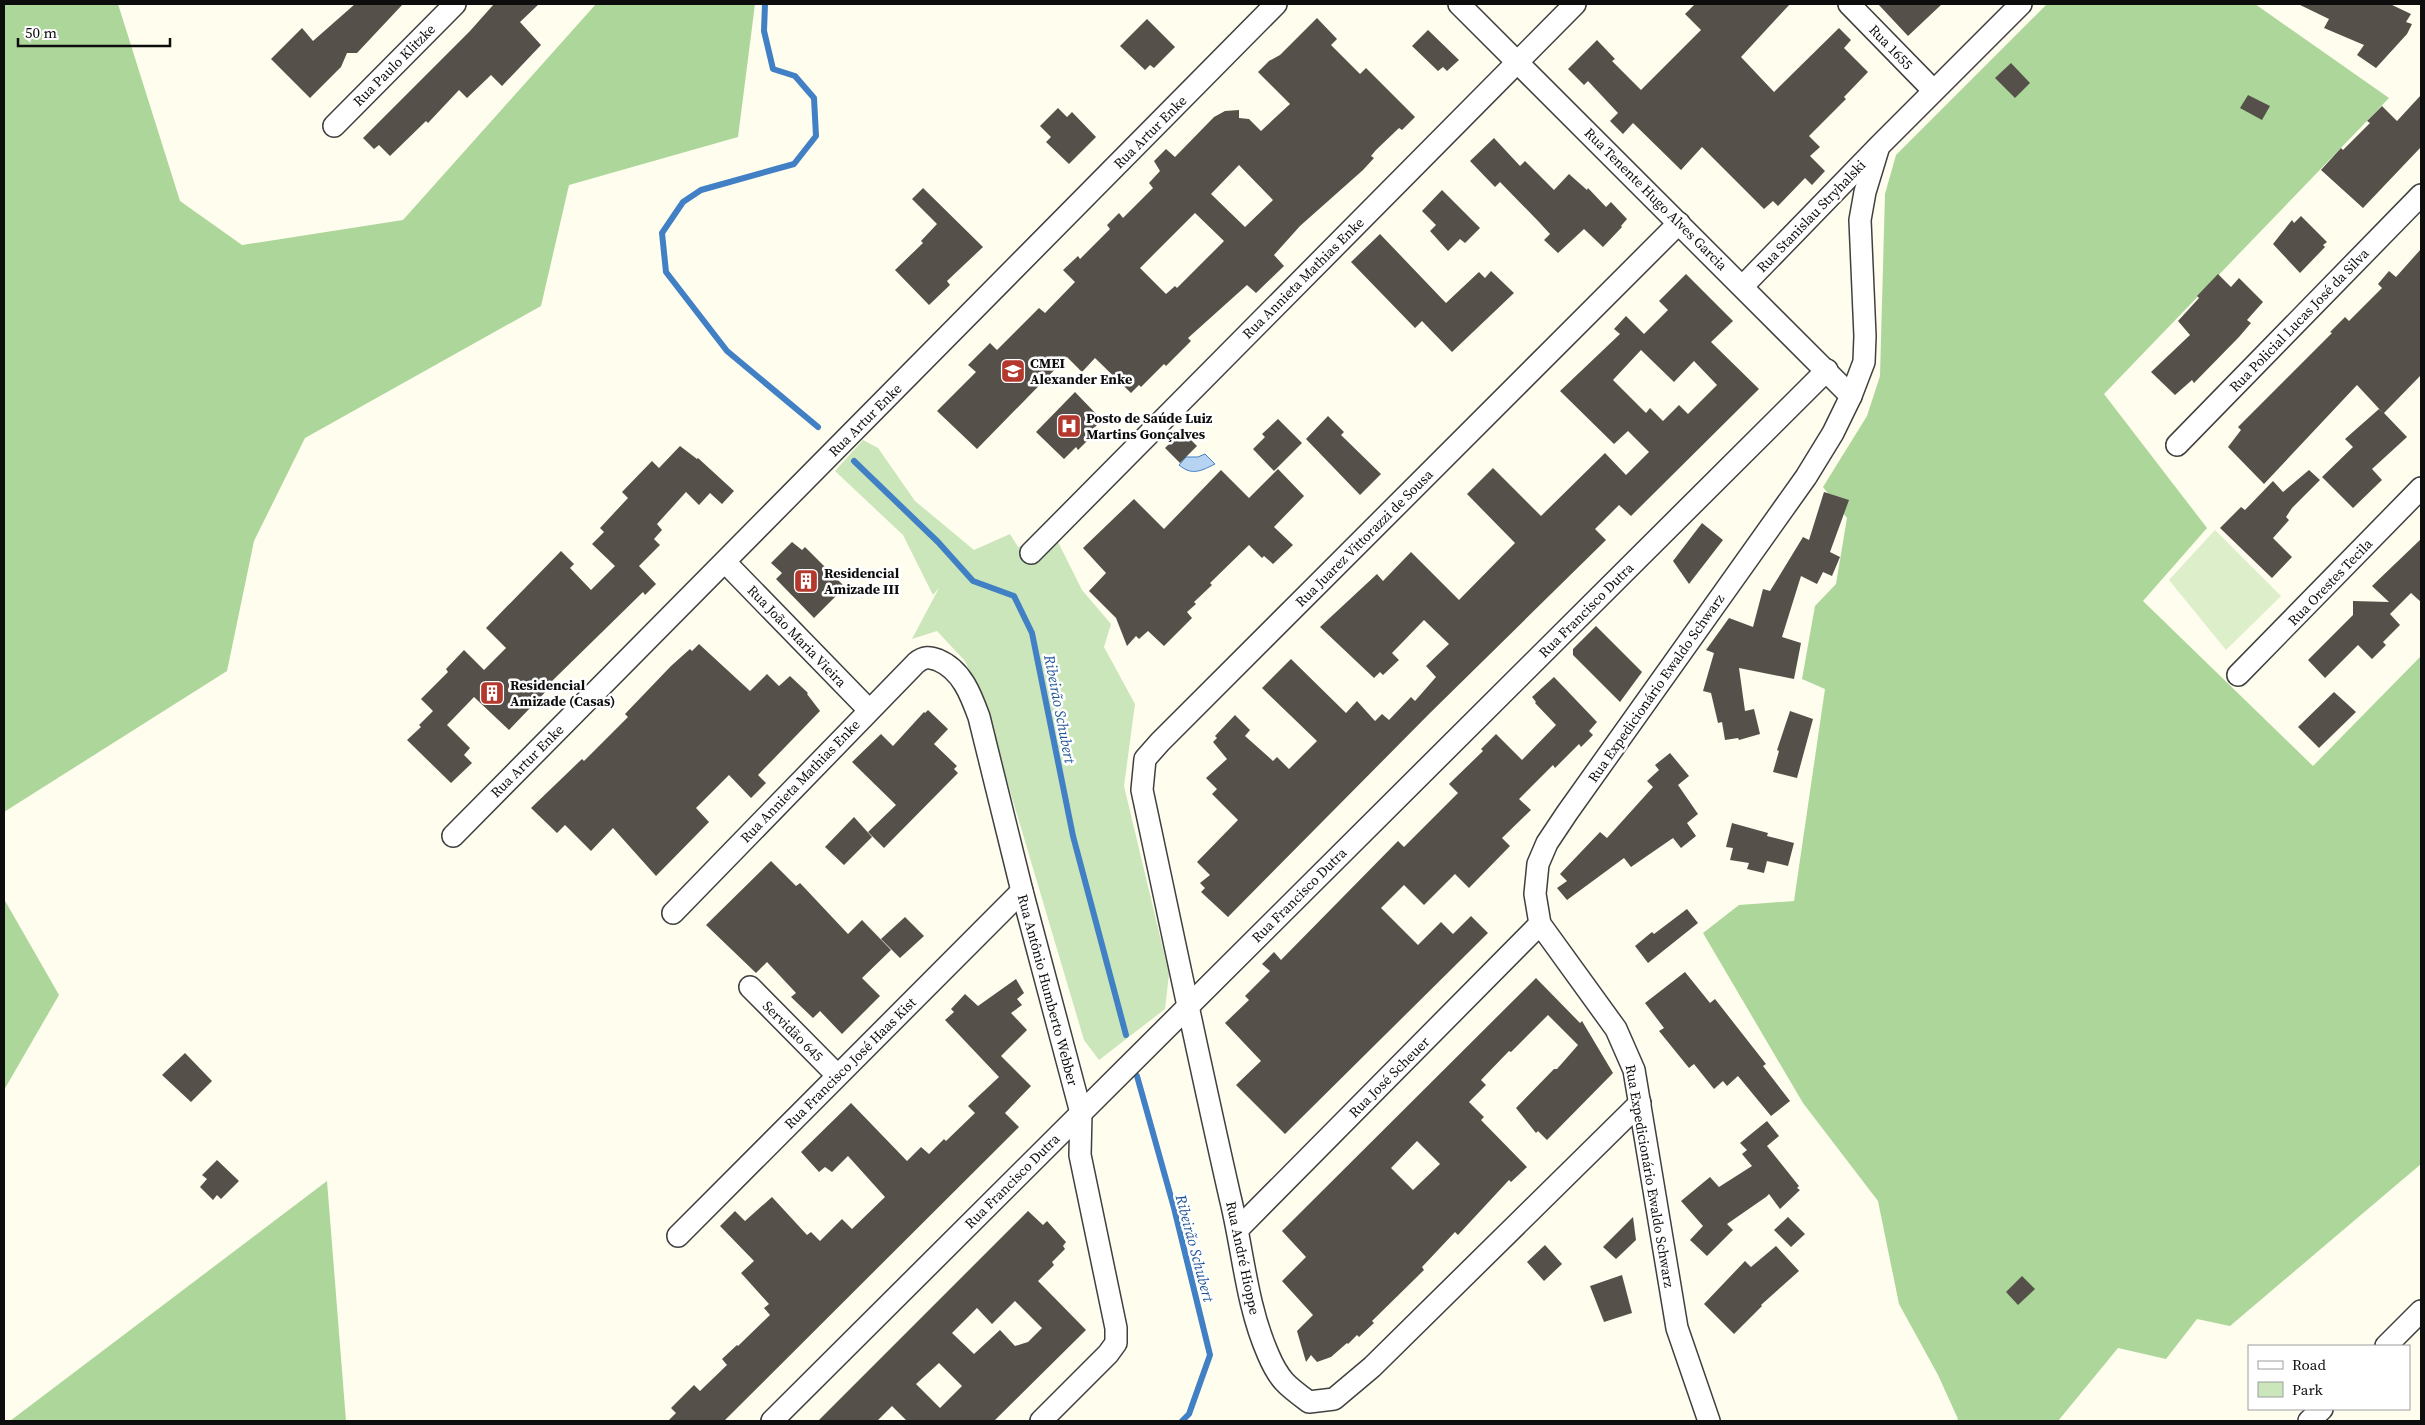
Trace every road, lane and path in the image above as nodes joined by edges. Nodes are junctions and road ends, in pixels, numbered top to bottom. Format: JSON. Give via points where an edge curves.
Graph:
{"nodes":[{"id":1,"x":455,"y":4,"type":"edge"},
{"id":2,"x":1276,"y":4,"type":"edge"},
{"id":3,"x":1459,"y":4,"type":"edge"},
{"id":4,"x":1575,"y":4,"type":"edge"},
{"id":5,"x":1849,"y":4,"type":"edge"},
{"id":6,"x":2021,"y":4,"type":"edge"},
{"id":7,"x":1518,"y":61,"type":"junction"},
{"id":8,"x":1933,"y":90,"type":"junction"},
{"id":9,"x":334,"y":126,"type":"dead end"},
{"id":10,"x":1879,"y":146,"type":"junction"},
{"id":11,"x":2421,"y":195,"type":"edge"},
{"id":12,"x":1678,"y":223,"type":"junction"},
{"id":13,"x":1743,"y":286,"type":"junction"},
{"id":14,"x":1827,"y":370,"type":"junction"},
{"id":15,"x":1852,"y":396,"type":"junction"},
{"id":16,"x":2177,"y":444,"type":"dead end"},
{"id":17,"x":2421,"y":488,"type":"edge"},
{"id":18,"x":1031,"y":553,"type":"dead end"},
{"id":19,"x":725,"y":562,"type":"junction"},
{"id":20,"x":932,"y":658,"type":"joint"},
{"id":21,"x":2238,"y":675,"type":"dead end"},
{"id":22,"x":870,"y":710,"type":"junction"},
{"id":23,"x":453,"y":836,"type":"dead end"},
{"id":24,"x":1163,"y":891,"type":"joint"},
{"id":25,"x":1022,"y":892,"type":"junction"},
{"id":26,"x":673,"y":912,"type":"dead end"},
{"id":27,"x":1540,"y":924,"type":"junction"},
{"id":28,"x":750,"y":987,"type":"dead end"},
{"id":29,"x":1189,"y":1005,"type":"junction"},
{"id":30,"x":837,"y":1075,"type":"junction"},
{"id":31,"x":1640,"y":1102,"type":"junction"},
{"id":32,"x":1081,"y":1113,"type":"junction"},
{"id":33,"x":1238,"y":1229,"type":"junction"},
{"id":34,"x":678,"y":1236,"type":"dead end"},
{"id":35,"x":2421,"y":1311,"type":"edge"},
{"id":36,"x":2387,"y":1345,"type":"edge"},
{"id":37,"x":2321,"y":1410,"type":"edge"},
{"id":38,"x":772,"y":1421,"type":"edge"},
{"id":39,"x":1041,"y":1421,"type":"edge"},
{"id":40,"x":1709,"y":1421,"type":"edge"},
{"id":41,"x":2309,"y":1421,"type":"edge"}],
"edges":[{"from":1,"to":9,"type":"street","name":"Rua Paulo Klitzke"},
{"from":2,"to":19,"type":"street","name":"Rua Artur Enke"},
{"from":3,"to":7,"type":"street","name":"Rua Tenente Hugo Alves Garcia"},
{"from":4,"to":7,"type":"street","name":"Rua Annieta Mathias Enke"},
{"from":5,"to":8,"type":"street","name":"Rua 1655"},
{"from":6,"to":8,"type":"street","name":"Rua Expedicionário Ewaldo Schwarz"},
{"from":7,"to":12,"type":"street","name":"Rua Tenente Hugo Alves Garcia"},
{"from":7,"to":18,"type":"street","name":"Rua Annieta Mathias Enke"},
{"from":8,"to":10,"type":"street","name":"Rua Expedicionário Ewaldo Schwarz"},
{"from":10,"to":13,"type":"street","name":"Rua Stanislau Stryhalski"},
{"from":10,"to":15,"type":"street","name":"Rua Expedicionário Ewaldo Schwarz","via":[[1860,220],[1864,362]]},
{"from":11,"to":16,"type":"street","name":"Rua Policial Lucas José da Silva"},
{"from":12,"to":13,"type":"street","name":"Rua Tenente Hugo Alves Garcia"},
{"from":12,"to":24,"type":"street","name":"Rua Juarez Vittorazzi de Sousa","via":[[1145,760],[1142,790]]},
{"from":13,"to":14,"type":"street","name":"Rua Tenente Hugo Alves Garcia"},
{"from":14,"to":15,"type":"street","name":"Rua Tenente Hugo Alves Garcia"},
{"from":14,"to":29,"type":"street","name":"Rua Francisco Dutra"},
{"from":15,"to":27,"type":"street","name":"Rua Expedicionário Ewaldo Schwarz","via":[[1806,477],[1547,843],[1538,864],[1534,894]]},
{"from":17,"to":21,"type":"street","name":"Rua Orestes Tecila"},
{"from":19,"to":22,"type":"street","name":"Rua João Maria Vieira"},
{"from":19,"to":23,"type":"street","name":"Rua Artur Enke"},
{"from":20,"to":22,"type":"street","name":"Rua Annieta Mathias Enke","via":[[916,662]]},
{"from":20,"to":25,"type":"street","name":"Rua Antônio Humberto Webber","via":[[946,664],[969,691],[979,718]]},
{"from":22,"to":26,"type":"street","name":"Rua Annieta Mathias Enke"},
{"from":24,"to":29,"type":"street","name":"Rua André Hioppe"},
{"from":25,"to":30,"type":"street","name":"Rua Francisco José Haas Kist"},
{"from":25,"to":32,"type":"street","name":"Rua Antônio Humberto Webber"},
{"from":27,"to":31,"type":"street","name":"Rua Expedicionário Ewaldo Schwarz","via":[[1616,1029],[1634,1070]]},
{"from":27,"to":33,"type":"street","name":"Rua José Scheuer"},
{"from":28,"to":30,"type":"street","name":"Servidão 645"},
{"from":29,"to":32,"type":"street","name":"Rua Francisco Dutra"},
{"from":29,"to":33,"type":"street","name":"Rua André Hioppe","via":[[1195,1046]]},
{"from":30,"to":34,"type":"street","name":"Rua Francisco José Haas Kist"},
{"from":31,"to":33,"type":"street","name":"Rua André Hioppe","via":[[1372,1367],[1334,1399],[1309,1402],[1284,1384],[1268,1356],[1245,1279]]},
{"from":31,"to":40,"type":"street","name":"Rua Expedicionário Ewaldo Schwarz","via":[[1677,1328]]},
{"from":32,"to":38,"type":"street","name":"Rua Francisco Dutra"},
{"from":32,"to":39,"type":"street","name":"Rua Antônio Humberto Webber","via":[[1080,1155],[1116,1328],[1116,1343]]},
{"from":35,"to":36,"type":"street"},
{"from":37,"to":41,"type":"street"}]}
